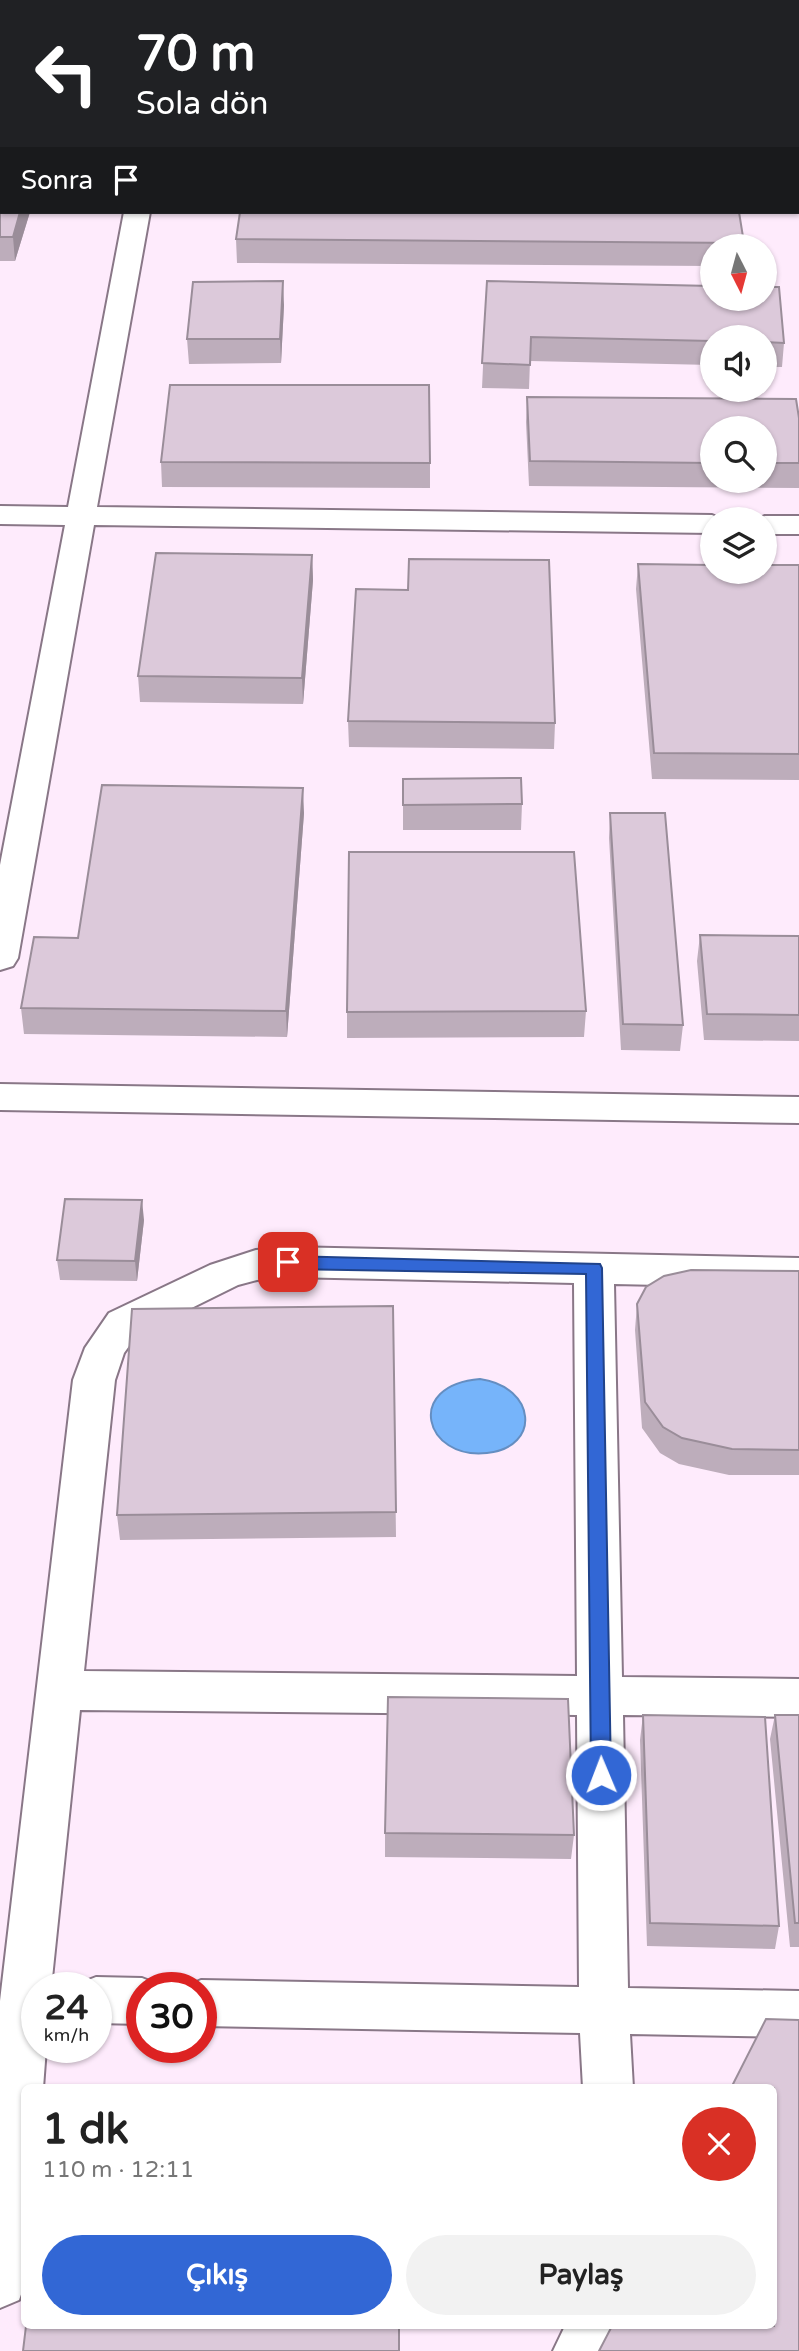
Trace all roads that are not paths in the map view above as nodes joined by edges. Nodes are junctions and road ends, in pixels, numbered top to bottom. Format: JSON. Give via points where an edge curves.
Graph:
{"nodes":[{"id":1,"x":137,"y":214,"type":"edge"},
{"id":2,"x":0,"y":515,"type":"edge"},
{"id":3,"x":81,"y":516,"type":"junction"},
{"id":4,"x":700,"y":524,"type":"edge"},
{"id":5,"x":777,"y":525,"type":"edge"},
{"id":6,"x":799,"y":525,"type":"edge"},
{"id":7,"x":0,"y":958,"type":"edge"},
{"id":8,"x":0,"y":1097,"type":"edge"},
{"id":9,"x":799,"y":1110,"type":"edge"},
{"id":10,"x":594,"y":1268,"type":"junction"},
{"id":11,"x":799,"y":1273,"type":"edge"},
{"id":12,"x":60,"y":1690,"type":"junction"},
{"id":13,"x":600,"y":1696,"type":"junction"},
{"id":14,"x":799,"y":1698,"type":"edge"},
{"id":15,"x":24,"y":1972,"type":"edge"},
{"id":16,"x":21,"y":1999,"type":"edge"},
{"id":17,"x":217,"y":2003,"type":"edge"},
{"id":18,"x":604,"y":2012,"type":"junction"},
{"id":19,"x":799,"y":2014,"type":"edge"},
{"id":20,"x":608,"y":2084,"type":"edge"},
{"id":21,"x":0,"y":2281,"type":"edge"},
{"id":22,"x":595,"y":2329,"type":"edge"},
{"id":23,"x":580,"y":2351,"type":"edge"}],
"edges":[{"from":1,"to":3,"type":"street"},
{"from":2,"to":3,"type":"street"},
{"from":3,"to":4,"type":"street"},
{"from":3,"to":7,"type":"street"},
{"from":5,"to":6,"type":"street"},
{"from":8,"to":9,"type":"street"},
{"from":10,"to":11,"type":"street"},
{"from":10,"to":12,"type":"street","via":[[256,1265],[224,1275],[123,1324],[105,1348],[94,1380]]},
{"from":10,"to":13,"type":"street"},
{"from":12,"to":13,"type":"street"},
{"from":12,"to":15,"type":"street"},
{"from":13,"to":14,"type":"street"},
{"from":13,"to":18,"type":"street"},
{"from":16,"to":21,"type":"street"},
{"from":17,"to":18,"type":"street"},
{"from":18,"to":19,"type":"street"},
{"from":18,"to":20,"type":"street"},
{"from":22,"to":23,"type":"street"}]}
